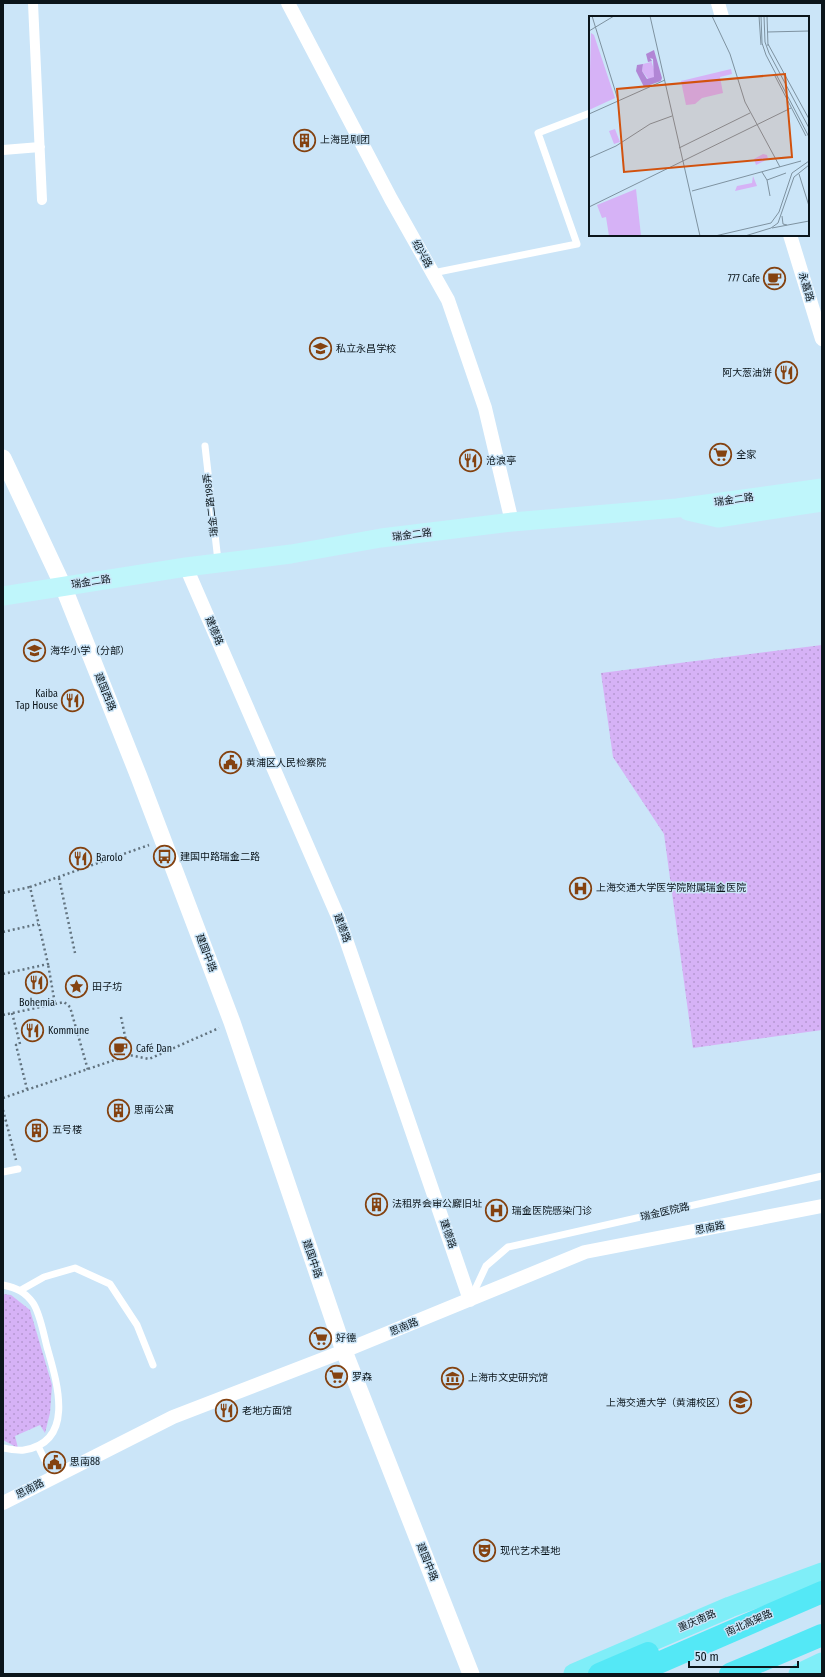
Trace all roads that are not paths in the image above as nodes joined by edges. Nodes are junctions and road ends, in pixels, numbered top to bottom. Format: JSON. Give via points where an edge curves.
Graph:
{"nodes":[{"id":1,"x":34,"y":3,"type":"edge"},
{"id":2,"x":288,"y":3,"type":"edge"},
{"id":3,"x":718,"y":3,"type":"edge"},
{"id":4,"x":722,"y":16,"type":"edge"},
{"id":5,"x":589,"y":113,"type":"edge"},
{"id":6,"x":40,"y":147,"type":"junction"},
{"id":7,"x":3,"y":150,"type":"edge"},
{"id":8,"x":42,"y":200,"type":"dead end"},
{"id":9,"x":790,"y":236,"type":"edge"},
{"id":10,"x":433,"y":273,"type":"junction"},
{"id":11,"x":822,"y":339,"type":"edge"},
{"id":12,"x":205,"y":446,"type":"dead end"},
{"id":13,"x":3,"y":458,"type":"edge"},
{"id":14,"x":822,"y":488,"type":"edge"},
{"id":15,"x":822,"y":502,"type":"edge"},
{"id":16,"x":677,"y":508,"type":"junction"},
{"id":17,"x":512,"y":522,"type":"junction"},
{"id":18,"x":218,"y":563,"type":"junction"},
{"id":19,"x":186,"y":567,"type":"junction"},
{"id":20,"x":63,"y":586,"type":"junction"},
{"id":21,"x":3,"y":596,"type":"edge"},
{"id":22,"x":162,"y":840,"type":"joint"},
{"id":23,"x":18,"y":1169,"type":"road end"},
{"id":24,"x":3,"y":1172,"type":"edge"},
{"id":25,"x":822,"y":1176,"type":"edge"},
{"id":26,"x":822,"y":1206,"type":"edge"},
{"id":27,"x":3,"y":1285,"type":"edge"},
{"id":28,"x":21,"y":1290,"type":"junction"},
{"id":29,"x":470,"y":1300,"type":"junction"},
{"id":30,"x":344,"y":1351,"type":"junction"},
{"id":31,"x":153,"y":1365,"type":"dead end"},
{"id":32,"x":38,"y":1446,"type":"junction"},
{"id":33,"x":3,"y":1448,"type":"edge"},
{"id":34,"x":53,"y":1477,"type":"junction"},
{"id":35,"x":3,"y":1503,"type":"edge"},
{"id":36,"x":822,"y":1573,"type":"edge"},
{"id":37,"x":822,"y":1585,"type":"edge"},
{"id":38,"x":822,"y":1592,"type":"edge"},
{"id":39,"x":782,"y":1609,"type":"junction"},
{"id":40,"x":822,"y":1635,"type":"edge"},
{"id":41,"x":822,"y":1639,"type":"edge"},
{"id":42,"x":822,"y":1643,"type":"edge"},
{"id":43,"x":822,"y":1663,"type":"edge"},
{"id":44,"x":471,"y":1674,"type":"edge"},
{"id":45,"x":574,"y":1674,"type":"edge"},
{"id":46,"x":599,"y":1674,"type":"edge"},
{"id":47,"x":623,"y":1674,"type":"edge"},
{"id":48,"x":633,"y":1674,"type":"edge"},
{"id":49,"x":730,"y":1674,"type":"edge"},
{"id":50,"x":747,"y":1674,"type":"edge"},
{"id":51,"x":766,"y":1674,"type":"edge"},
{"id":52,"x":799,"y":1674,"type":"edge"}],
"edges":[{"from":1,"to":6,"type":"street"},
{"from":2,"to":10,"type":"street","name":"绍兴路"},
{"from":3,"to":4,"type":"street"},
{"from":5,"to":10,"type":"lane","via":[[538,133],[577,244]]},
{"from":6,"to":7,"type":"street"},
{"from":6,"to":8,"type":"street"},
{"from":9,"to":11,"type":"street","name":"永嘉路"},
{"from":10,"to":17,"type":"street","name":"绍兴路","via":[[448,300],[485,408]]},
{"from":12,"to":18,"type":"lane","name":"瑞金二路198弄"},
{"from":13,"to":20,"type":"street","name":"建国西路"},
{"from":14,"to":16,"type":"main road","name":"瑞金二路"},
{"from":15,"to":16,"type":"main road","via":[[718,518]]},
{"from":16,"to":17,"type":"main road","name":"瑞金二路"},
{"from":17,"to":18,"type":"main road","name":"瑞金二路","via":[[381,538],[291,554]]},
{"from":18,"to":19,"type":"main road","name":"瑞金二路"},
{"from":19,"to":20,"type":"main road","name":"瑞金二路"},
{"from":19,"to":29,"type":"street","name":"建德路","via":[[339,919]]},
{"from":20,"to":21,"type":"main road","name":"瑞金二路"},
{"from":20,"to":22,"type":"street","name":"建国西路"},
{"from":22,"to":30,"type":"street","name":"建国中路","via":[[232,1022]]},
{"from":23,"to":24,"type":"lane"},
{"from":25,"to":29,"type":"lane","name":"瑞金医院路","via":[[508,1247],[486,1266]]},
{"from":26,"to":29,"type":"street","name":"思南路","via":[[585,1252]]},
{"from":27,"to":28,"type":"lane"},
{"from":28,"to":31,"type":"lane","via":[[44,1277],[75,1268],[110,1284],[137,1324]]},
{"from":28,"to":32,"type":"lane","via":[[34,1305],[58,1392],[60,1414],[51,1438]]},
{"from":29,"to":30,"type":"street","name":"思南路"},
{"from":30,"to":34,"type":"street","name":"思南路","via":[[173,1417]]},
{"from":30,"to":44,"type":"street","name":"建国中路"},
{"from":32,"to":33,"type":"lane","via":[[23,1450]]},
{"from":32,"to":34,"type":"lane"},
{"from":34,"to":35,"type":"street","name":"思南路"},
{"from":36,"to":45,"type":"main road","name":"重庆南路","via":[[730,1607]]},
{"from":37,"to":47,"type":"main road","name":"重庆南路"},
{"from":38,"to":39,"type":"highway","name":"南北高架路"},
{"from":39,"to":46,"type":"highway","via":[[733,1620],[692,1634]]},
{"from":39,"to":48,"type":"highway","name":"南北高架路"},
{"from":40,"to":49,"type":"highway"},
{"from":41,"to":50,"type":"main road"},
{"from":42,"to":51,"type":"highway"},
{"from":43,"to":52,"type":"main road"}]}
